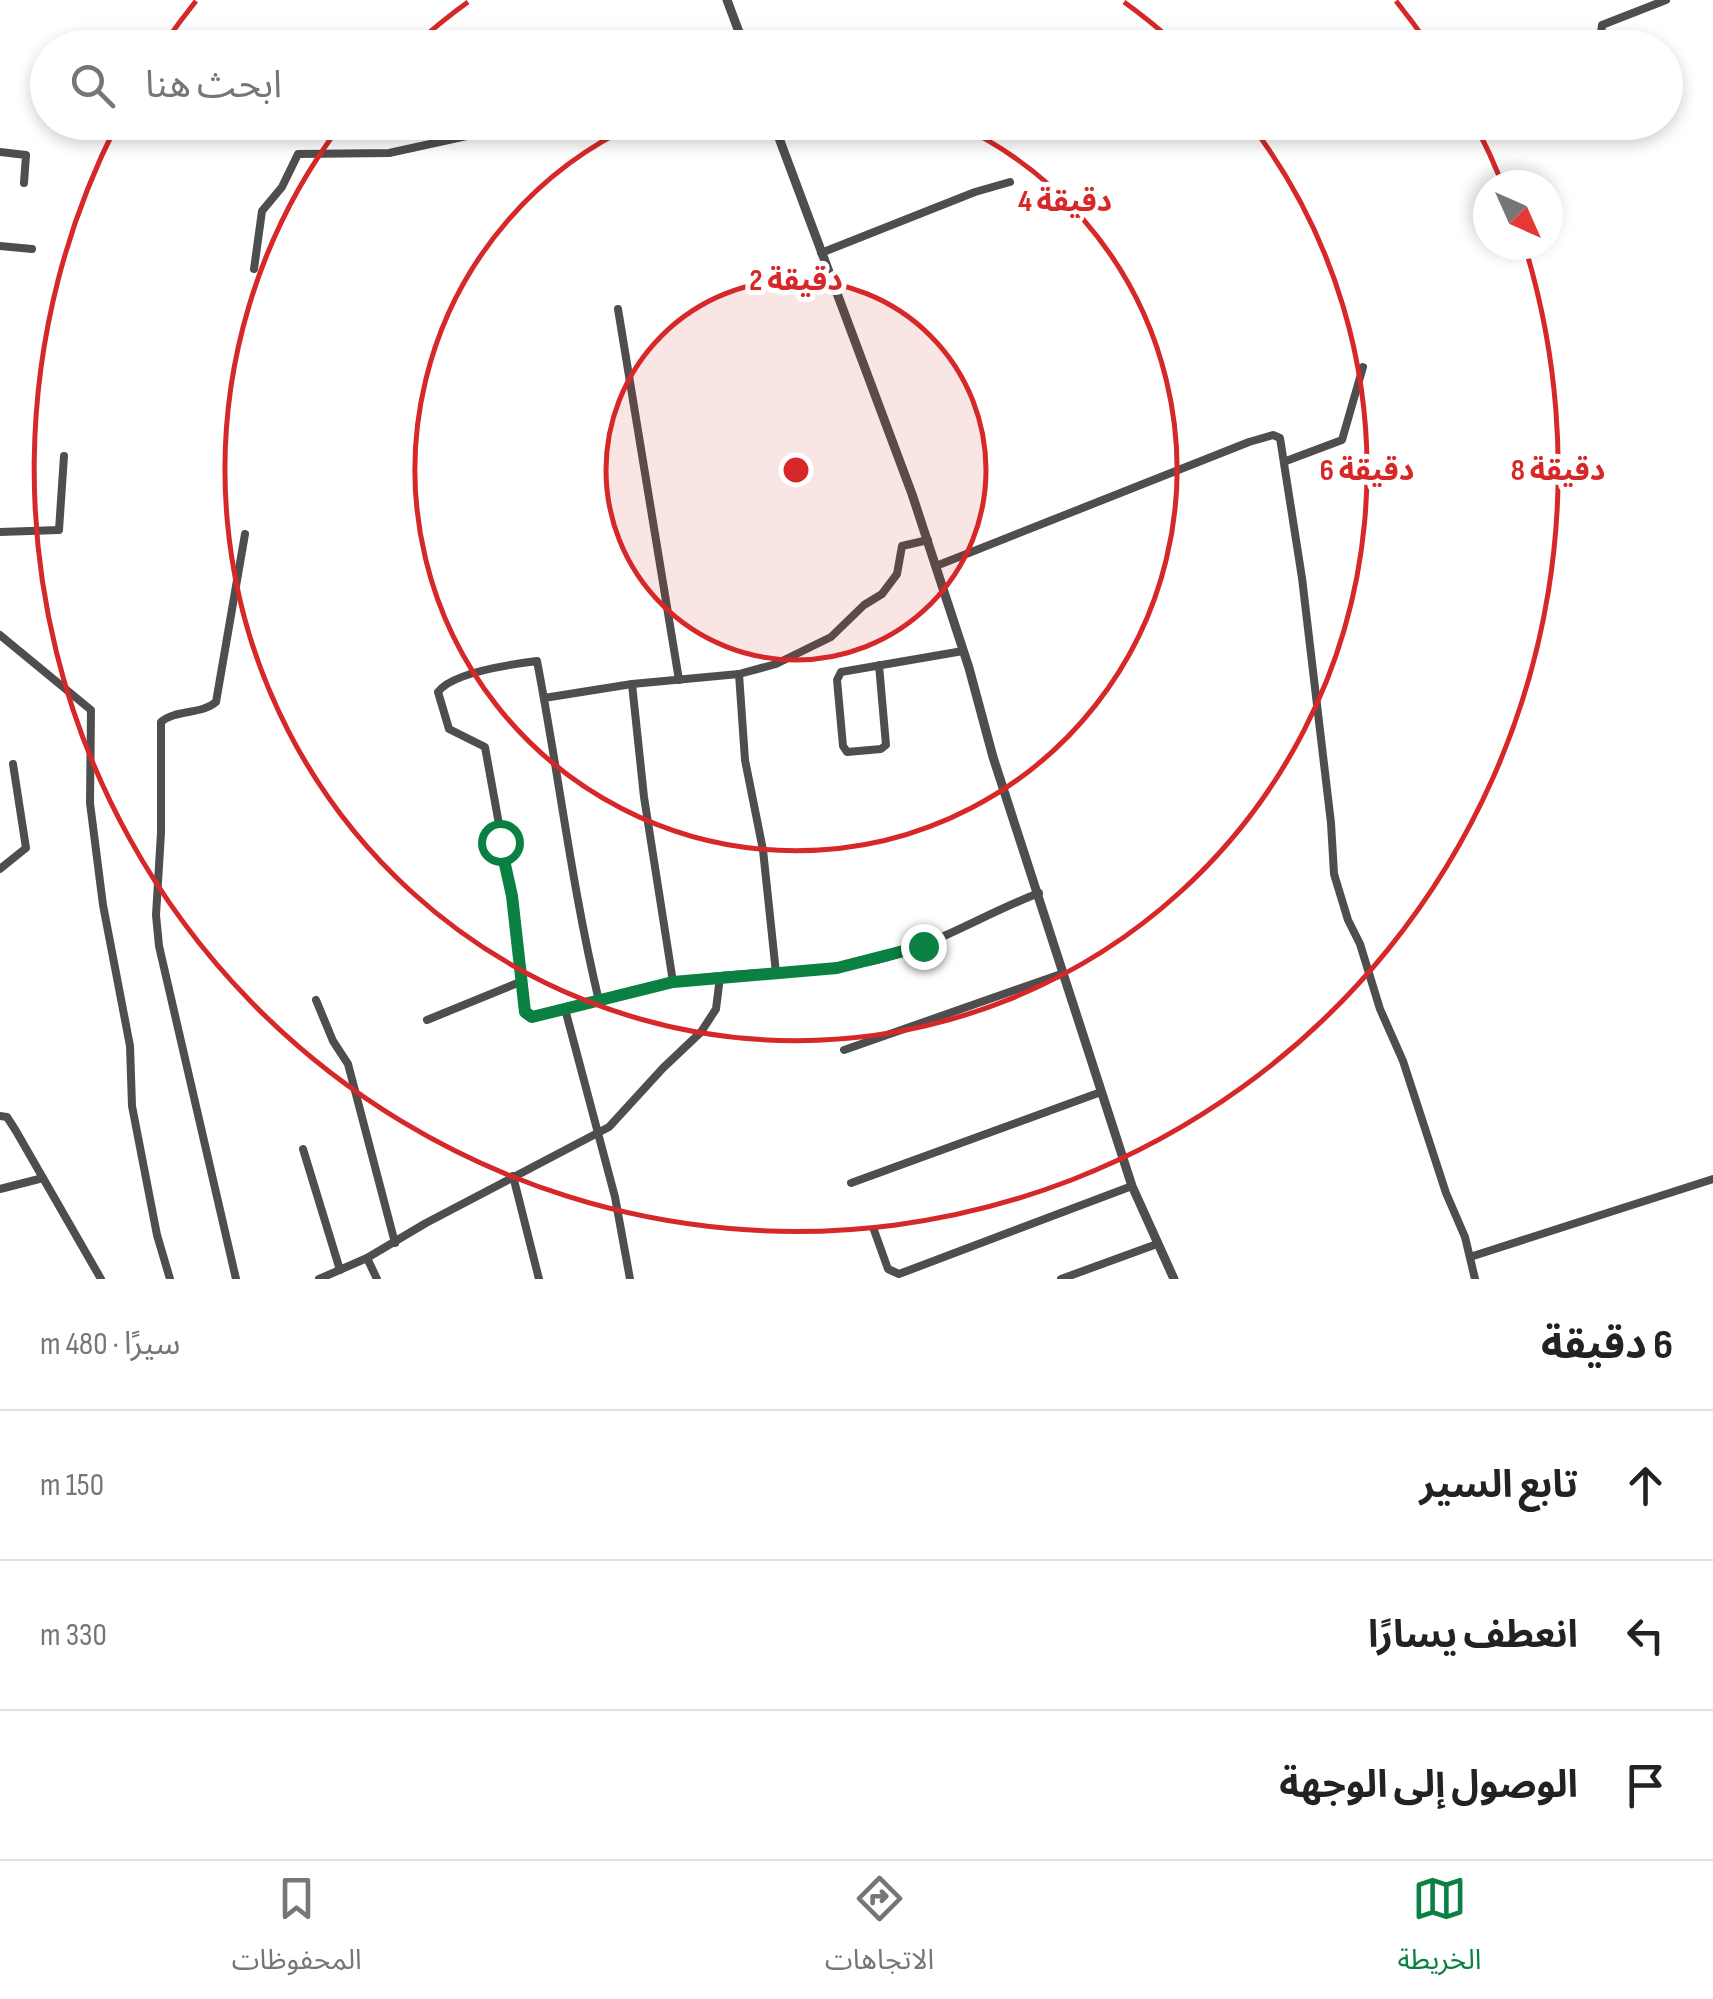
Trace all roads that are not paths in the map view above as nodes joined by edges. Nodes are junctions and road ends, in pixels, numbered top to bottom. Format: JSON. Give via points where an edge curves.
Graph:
{"nodes":[{"id":1,"x":727,"y":0,"type":"edge"},
{"id":2,"x":1666,"y":0,"type":"edge"},
{"id":3,"x":738,"y":30,"type":"edge"},
{"id":4,"x":1601,"y":30,"type":"edge"},
{"id":5,"x":449,"y":140,"type":"edge"},
{"id":6,"x":780,"y":140,"type":"edge"},
{"id":7,"x":0,"y":152,"type":"edge"},
{"id":8,"x":24,"y":182,"type":"dead end"},
{"id":9,"x":1010,"y":182,"type":"dead end"},
{"id":10,"x":0,"y":246,"type":"edge"},
{"id":11,"x":32,"y":249,"type":"dead end"},
{"id":12,"x":822,"y":253,"type":"junction"},
{"id":13,"x":254,"y":270,"type":"dead end"},
{"id":14,"x":618,"y":309,"type":"dead end"},
{"id":15,"x":1363,"y":367,"type":"dead end"},
{"id":16,"x":64,"y":456,"type":"dead end"},
{"id":17,"x":1286,"y":461,"type":"junction"},
{"id":18,"x":0,"y":532,"type":"edge"},
{"id":19,"x":245,"y":534,"type":"dead end"},
{"id":20,"x":928,"y":540,"type":"junction"},
{"id":21,"x":936,"y":566,"type":"junction"},
{"id":22,"x":0,"y":635,"type":"edge"},
{"id":23,"x":963,"y":650,"type":"junction"},
{"id":24,"x":879,"y":665,"type":"junction"},
{"id":25,"x":739,"y":674,"type":"junction"},
{"id":26,"x":679,"y":680,"type":"junction"},
{"id":27,"x":632,"y":684,"type":"junction"},
{"id":28,"x":544,"y":698,"type":"junction"},
{"id":29,"x":13,"y":764,"type":"dead end"},
{"id":30,"x":0,"y":869,"type":"edge"},
{"id":31,"x":1039,"y":893,"type":"junction"},
{"id":32,"x":776,"y":973,"type":"junction"},
{"id":33,"x":1064,"y":973,"type":"junction"},
{"id":34,"x":720,"y":977,"type":"junction"},
{"id":35,"x":520,"y":982,"type":"junction"},
{"id":36,"x":673,"y":982,"type":"junction"},
{"id":37,"x":316,"y":1000,"type":"dead end"},
{"id":38,"x":598,"y":1002,"type":"junction"},
{"id":39,"x":565,"y":1009,"type":"junction"},
{"id":40,"x":428,"y":1020,"type":"dead end"},
{"id":41,"x":844,"y":1050,"type":"dead end"},
{"id":42,"x":1101,"y":1092,"type":"junction"},
{"id":43,"x":0,"y":1116,"type":"edge"},
{"id":44,"x":598,"y":1135,"type":"junction"},
{"id":45,"x":303,"y":1148,"type":"dead end"},
{"id":46,"x":512,"y":1176,"type":"junction"},
{"id":47,"x":43,"y":1178,"type":"junction"},
{"id":48,"x":1713,"y":1179,"type":"edge"},
{"id":49,"x":850,"y":1182,"type":"dead end"},
{"id":50,"x":1132,"y":1186,"type":"junction"},
{"id":51,"x":0,"y":1190,"type":"edge"},
{"id":52,"x":874,"y":1230,"type":"dead end"},
{"id":53,"x":396,"y":1243,"type":"junction"},
{"id":54,"x":1157,"y":1244,"type":"junction"},
{"id":55,"x":1470,"y":1257,"type":"junction"},
{"id":56,"x":366,"y":1258,"type":"junction"},
{"id":57,"x":340,"y":1270,"type":"junction"},
{"id":58,"x":101,"y":1279,"type":"edge"},
{"id":59,"x":170,"y":1279,"type":"edge"},
{"id":60,"x":236,"y":1279,"type":"edge"},
{"id":61,"x":319,"y":1279,"type":"edge"},
{"id":62,"x":376,"y":1279,"type":"edge"},
{"id":63,"x":539,"y":1279,"type":"edge"},
{"id":64,"x":630,"y":1279,"type":"edge"},
{"id":65,"x":1061,"y":1279,"type":"edge"},
{"id":66,"x":1174,"y":1279,"type":"edge"},
{"id":67,"x":1475,"y":1279,"type":"edge"}],
"edges":[{"from":1,"to":3,"type":"street"},
{"from":2,"to":4,"type":"street","via":[[1602,24]]},
{"from":5,"to":13,"type":"street","via":[[389,153],[294,156],[282,187],[262,211]]},
{"from":6,"to":12,"type":"street"},
{"from":7,"to":8,"type":"street","via":[[26,155]]},
{"from":9,"to":12,"type":"street"},
{"from":10,"to":11,"type":"street"},
{"from":12,"to":20,"type":"street"},
{"from":14,"to":26,"type":"street"},
{"from":15,"to":17,"type":"street","via":[[1342,440]]},
{"from":16,"to":18,"type":"street","via":[[59,530]]},
{"from":17,"to":21,"type":"street","via":[[1283,442],[1272,434]]},
{"from":17,"to":55,"type":"street","via":[[1334,874]]},
{"from":19,"to":60,"type":"street","via":[[216,702],[161,722],[156,915]]},
{"from":20,"to":21,"type":"street"},
{"from":20,"to":25,"type":"street","via":[[902,546],[887,588],[831,637]]},
{"from":21,"to":23,"type":"street"},
{"from":22,"to":59,"type":"street","via":[[90,710],[90,804],[106,923],[130,1046],[132,1106]]},
{"from":23,"to":24,"type":"street"},
{"from":23,"to":31,"type":"street"},
{"from":24,"to":24,"type":"street","via":[[838,675],[846,752],[886,745]]},
{"from":25,"to":26,"type":"street"},
{"from":25,"to":32,"type":"street"},
{"from":26,"to":27,"type":"street"},
{"from":27,"to":28,"type":"street"},
{"from":27,"to":36,"type":"street"},
{"from":28,"to":35,"type":"street","via":[[537,662],[492,668],[444,683],[438,692],[449,729],[485,747]]},
{"from":28,"to":38,"type":"street"},
{"from":29,"to":30,"type":"street","via":[[26,848]]},
{"from":31,"to":32,"type":"street","via":[[909,950],[837,968]]},
{"from":31,"to":33,"type":"street"},
{"from":32,"to":34,"type":"street"},
{"from":33,"to":41,"type":"street"},
{"from":33,"to":42,"type":"street"},
{"from":34,"to":36,"type":"street"},
{"from":34,"to":44,"type":"street","via":[[716,1009],[701,1032]]},
{"from":35,"to":39,"type":"street","via":[[527,1014]]},
{"from":35,"to":40,"type":"street"},
{"from":36,"to":38,"type":"street"},
{"from":37,"to":53,"type":"street","via":[[348,1064]]},
{"from":38,"to":39,"type":"street"},
{"from":39,"to":44,"type":"street"},
{"from":42,"to":49,"type":"street"},
{"from":42,"to":50,"type":"street"},
{"from":43,"to":47,"type":"street"},
{"from":44,"to":46,"type":"street"},
{"from":44,"to":64,"type":"street"},
{"from":45,"to":57,"type":"street"},
{"from":46,"to":53,"type":"street"},
{"from":46,"to":63,"type":"street"},
{"from":47,"to":51,"type":"street"},
{"from":47,"to":58,"type":"street"},
{"from":48,"to":55,"type":"street"},
{"from":50,"to":52,"type":"street","via":[[900,1274],[888,1269]]},
{"from":50,"to":54,"type":"street"},
{"from":53,"to":56,"type":"street"},
{"from":54,"to":65,"type":"street"},
{"from":54,"to":66,"type":"street"},
{"from":55,"to":67,"type":"street"},
{"from":56,"to":57,"type":"street"},
{"from":56,"to":62,"type":"street"},
{"from":57,"to":61,"type":"street"}]}
